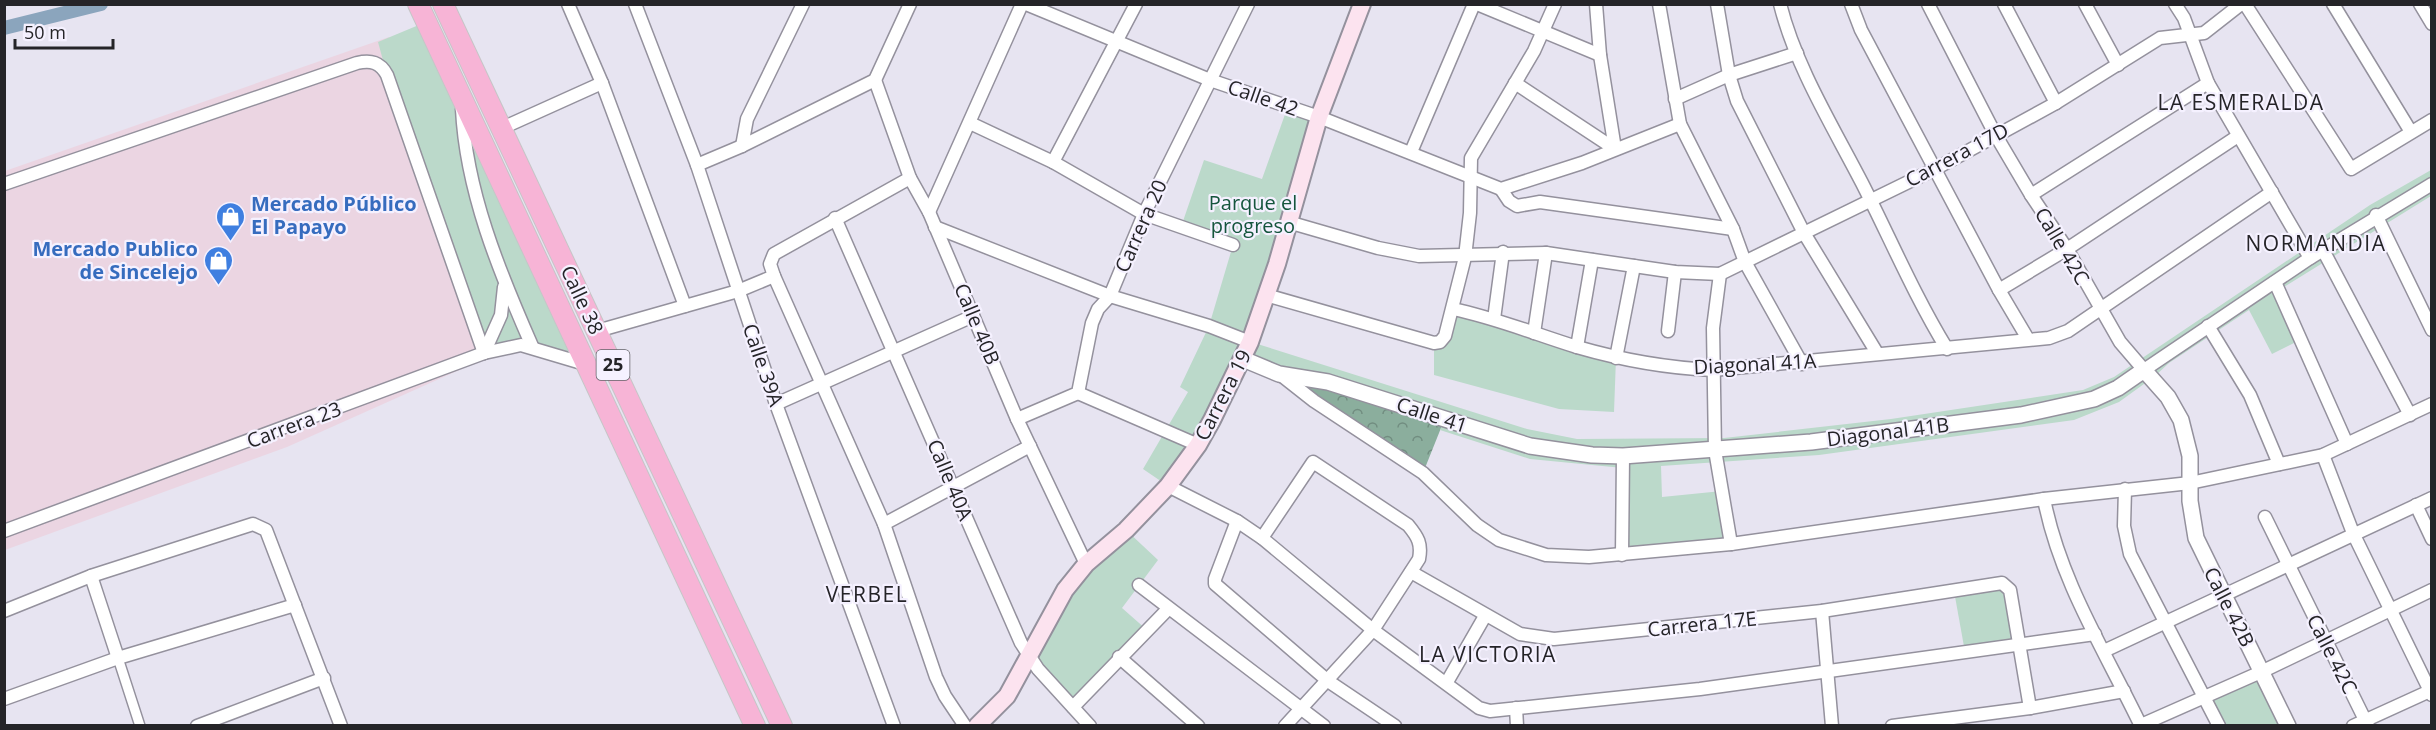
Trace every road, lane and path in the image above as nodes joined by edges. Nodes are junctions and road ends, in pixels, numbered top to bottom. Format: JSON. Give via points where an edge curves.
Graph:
{"nodes":[{"id":1,"x":418,"y":4,"type":"edge"},
{"id":2,"x":444,"y":4,"type":"edge"},
{"id":3,"x":568,"y":4,"type":"edge"},
{"id":4,"x":635,"y":4,"type":"edge"},
{"id":5,"x":803,"y":4,"type":"edge"},
{"id":6,"x":910,"y":4,"type":"edge"},
{"id":7,"x":1024,"y":4,"type":"edge"},
{"id":8,"x":1136,"y":4,"type":"edge"},
{"id":9,"x":1248,"y":4,"type":"edge"},
{"id":10,"x":1362,"y":4,"type":"edge"},
{"id":11,"x":1475,"y":4,"type":"edge"},
{"id":12,"x":1555,"y":4,"type":"edge"},
{"id":13,"x":1596,"y":4,"type":"edge"},
{"id":14,"x":1659,"y":4,"type":"edge"},
{"id":15,"x":1717,"y":4,"type":"edge"},
{"id":16,"x":1780,"y":4,"type":"edge"},
{"id":17,"x":1851,"y":4,"type":"edge"},
{"id":18,"x":1928,"y":4,"type":"edge"},
{"id":19,"x":2004,"y":4,"type":"edge"},
{"id":20,"x":2085,"y":4,"type":"edge"},
{"id":21,"x":2175,"y":4,"type":"edge"},
{"id":22,"x":2243,"y":4,"type":"edge"},
{"id":23,"x":2333,"y":4,"type":"edge"},
{"id":24,"x":2420,"y":4,"type":"edge"},
{"id":25,"x":2432,"y":24,"type":"edge"},
{"id":26,"x":1543,"y":31,"type":"junction"},
{"id":27,"x":2190,"y":35,"type":"junction"},
{"id":28,"x":1117,"y":42,"type":"junction"},
{"id":29,"x":1797,"y":53,"type":"junction"},
{"id":30,"x":1600,"y":55,"type":"junction"},
{"id":31,"x":2118,"y":65,"type":"junction"},
{"id":32,"x":1729,"y":75,"type":"junction"},
{"id":33,"x":875,"y":80,"type":"junction"},
{"id":34,"x":1210,"y":80,"type":"junction"},
{"id":35,"x":602,"y":83,"type":"junction"},
{"id":36,"x":1515,"y":83,"type":"junction"},
{"id":37,"x":2208,"y":83,"type":"junction"},
{"id":38,"x":1676,"y":99,"type":"junction"},
{"id":39,"x":462,"y":102,"type":"junction"},
{"id":40,"x":2056,"y":103,"type":"junction"},
{"id":41,"x":1319,"y":117,"type":"junction"},
{"id":42,"x":2432,"y":120,"type":"edge"},
{"id":43,"x":970,"y":123,"type":"junction"},
{"id":44,"x":1680,"y":124,"type":"junction"},
{"id":45,"x":500,"y":129,"type":"junction"},
{"id":46,"x":2411,"y":132,"type":"junction"},
{"id":47,"x":1995,"y":134,"type":"junction"},
{"id":48,"x":2238,"y":136,"type":"junction"},
{"id":49,"x":742,"y":146,"type":"junction"},
{"id":50,"x":1615,"y":149,"type":"junction"},
{"id":51,"x":1412,"y":152,"type":"junction"},
{"id":52,"x":1053,"y":162,"type":"junction"},
{"id":53,"x":697,"y":165,"type":"junction"},
{"id":54,"x":1935,"y":169,"type":"junction"},
{"id":55,"x":1469,"y":176,"type":"junction"},
{"id":56,"x":910,"y":178,"type":"junction"},
{"id":57,"x":4,"y":184,"type":"edge"},
{"id":58,"x":2431,"y":186,"type":"edge"},
{"id":59,"x":1501,"y":189,"type":"junction"},
{"id":60,"x":2272,"y":192,"type":"junction"},
{"id":61,"x":2031,"y":195,"type":"junction"},
{"id":62,"x":1870,"y":200,"type":"junction"},
{"id":63,"x":929,"y":212,"type":"junction"},
{"id":64,"x":1144,"y":214,"type":"junction"},
{"id":65,"x":2376,"y":215,"type":"junction"},
{"id":66,"x":835,"y":218,"type":"junction"},
{"id":67,"x":1288,"y":222,"type":"junction"},
{"id":68,"x":935,"y":227,"type":"junction"},
{"id":69,"x":1733,"y":229,"type":"junction"},
{"id":70,"x":1804,"y":234,"type":"junction"},
{"id":71,"x":1233,"y":245,"type":"dead end"},
{"id":72,"x":2067,"y":249,"type":"junction"},
{"id":73,"x":2323,"y":250,"type":"junction"},
{"id":74,"x":1503,"y":252,"type":"junction"},
{"id":75,"x":1546,"y":253,"type":"junction"},
{"id":76,"x":1465,"y":257,"type":"junction"},
{"id":77,"x":2310,"y":258,"type":"junction"},
{"id":78,"x":1592,"y":260,"type":"junction"},
{"id":79,"x":1745,"y":262,"type":"junction"},
{"id":80,"x":1634,"y":266,"type":"junction"},
{"id":81,"x":1675,"y":272,"type":"junction"},
{"id":82,"x":1720,"y":274,"type":"junction"},
{"id":83,"x":774,"y":276,"type":"junction"},
{"id":84,"x":2275,"y":282,"type":"junction"},
{"id":85,"x":504,"y":284,"type":"junction"},
{"id":86,"x":1999,"y":290,"type":"junction"},
{"id":87,"x":738,"y":291,"type":"junction"},
{"id":88,"x":1266,"y":295,"type":"junction"},
{"id":89,"x":1110,"y":296,"type":"junction"},
{"id":90,"x":686,"y":306,"type":"junction"},
{"id":91,"x":1453,"y":309,"type":"junction"},
{"id":92,"x":2099,"y":309,"type":"junction"},
{"id":93,"x":974,"y":316,"type":"junction"},
{"id":94,"x":1494,"y":319,"type":"junction"},
{"id":95,"x":2208,"y":326,"type":"junction"},
{"id":96,"x":2432,"y":330,"type":"edge"},
{"id":97,"x":597,"y":331,"type":"junction"},
{"id":98,"x":1668,"y":331,"type":"dead end"},
{"id":99,"x":1534,"y":333,"type":"junction"},
{"id":100,"x":2028,"y":339,"type":"junction"},
{"id":101,"x":1250,"y":342,"type":"junction"},
{"id":102,"x":532,"y":346,"type":"junction"},
{"id":103,"x":1577,"y":347,"type":"junction"},
{"id":104,"x":1947,"y":349,"type":"junction"},
{"id":105,"x":895,"y":352,"type":"junction"},
{"id":106,"x":484,"y":353,"type":"junction"},
{"id":107,"x":1877,"y":353,"type":"junction"},
{"id":108,"x":1617,"y":357,"type":"junction"},
{"id":109,"x":1243,"y":359,"type":"junction"},
{"id":110,"x":1802,"y":363,"type":"junction"},
{"id":111,"x":585,"y":364,"type":"junction"},
{"id":112,"x":1713,"y":370,"type":"junction"},
{"id":113,"x":2144,"y":370,"type":"junction"},
{"id":114,"x":1279,"y":374,"type":"junction"},
{"id":115,"x":822,"y":382,"type":"junction"},
{"id":116,"x":1078,"y":393,"type":"junction"},
{"id":117,"x":776,"y":404,"type":"junction"},
{"id":118,"x":2432,"y":404,"type":"edge"},
{"id":119,"x":2410,"y":415,"type":"junction"},
{"id":120,"x":1017,"y":419,"type":"junction"},
{"id":121,"x":2347,"y":444,"type":"junction"},
{"id":122,"x":1198,"y":445,"type":"junction"},
{"id":123,"x":1030,"y":446,"type":"junction"},
{"id":124,"x":1715,"y":450,"type":"junction"},
{"id":125,"x":2323,"y":454,"type":"junction"},
{"id":126,"x":1623,"y":456,"type":"junction"},
{"id":127,"x":2279,"y":465,"type":"junction"},
{"id":128,"x":2190,"y":483,"type":"junction"},
{"id":129,"x":1167,"y":486,"type":"junction"},
{"id":130,"x":954,"y":487,"type":"junction"},
{"id":131,"x":2125,"y":489,"type":"junction"},
{"id":132,"x":2432,"y":498,"type":"edge"},
{"id":133,"x":2043,"y":499,"type":"junction"},
{"id":134,"x":2416,"y":505,"type":"junction"},
{"id":135,"x":2265,"y":517,"type":"dead end"},
{"id":136,"x":1237,"y":521,"type":"junction"},
{"id":137,"x":884,"y":524,"type":"junction"},
{"id":138,"x":4,"y":531,"type":"edge"},
{"id":139,"x":2353,"y":533,"type":"junction"},
{"id":140,"x":1263,"y":538,"type":"junction"},
{"id":141,"x":2432,"y":539,"type":"edge"},
{"id":142,"x":1731,"y":544,"type":"junction"},
{"id":143,"x":1622,"y":555,"type":"junction"},
{"id":144,"x":1086,"y":564,"type":"junction"},
{"id":145,"x":2287,"y":565,"type":"junction"},
{"id":146,"x":1411,"y":572,"type":"junction"},
{"id":147,"x":91,"y":576,"type":"junction"},
{"id":148,"x":1139,"y":585,"type":"dead end"},
{"id":149,"x":2432,"y":590,"type":"edge"},
{"id":150,"x":2223,"y":595,"type":"junction"},
{"id":151,"x":295,"y":605,"type":"junction"},
{"id":152,"x":1168,"y":609,"type":"junction"},
{"id":153,"x":4,"y":611,"type":"edge"},
{"id":154,"x":1822,"y":611,"type":"junction"},
{"id":155,"x":2390,"y":611,"type":"junction"},
{"id":156,"x":1485,"y":616,"type":"junction"},
{"id":157,"x":2166,"y":622,"type":"junction"},
{"id":158,"x":1373,"y":630,"type":"junction"},
{"id":159,"x":2095,"y":634,"type":"junction"},
{"id":160,"x":2325,"y":642,"type":"junction"},
{"id":161,"x":2020,"y":645,"type":"junction"},
{"id":162,"x":2104,"y":651,"type":"junction"},
{"id":163,"x":1029,"y":656,"type":"junction"},
{"id":164,"x":1119,"y":657,"type":"junction"},
{"id":165,"x":118,"y":658,"type":"junction"},
{"id":166,"x":1827,"y":670,"type":"junction"},
{"id":167,"x":2261,"y":672,"type":"junction"},
{"id":168,"x":324,"y":678,"type":"junction"},
{"id":169,"x":1328,"y":681,"type":"junction"},
{"id":170,"x":1447,"y":682,"type":"junction"},
{"id":171,"x":2124,"y":691,"type":"junction"},
{"id":172,"x":2431,"y":692,"type":"edge"},
{"id":173,"x":2205,"y":697,"type":"junction"},
{"id":174,"x":4,"y":699,"type":"edge"},
{"id":175,"x":1073,"y":707,"type":"junction"},
{"id":176,"x":1301,"y":708,"type":"junction"},
{"id":177,"x":1516,"y":708,"type":"junction"},
{"id":178,"x":2030,"y":708,"type":"junction"},
{"id":179,"x":2367,"y":723,"type":"edge"},
{"id":180,"x":2141,"y":725,"type":"edge"},
{"id":181,"x":140,"y":726,"type":"edge"},
{"id":182,"x":197,"y":726,"type":"edge"},
{"id":183,"x":341,"y":726,"type":"edge"},
{"id":184,"x":755,"y":726,"type":"edge"},
{"id":185,"x":782,"y":726,"type":"edge"},
{"id":186,"x":894,"y":726,"type":"edge"},
{"id":187,"x":965,"y":726,"type":"edge"},
{"id":188,"x":977,"y":726,"type":"edge"},
{"id":189,"x":1090,"y":726,"type":"edge"},
{"id":190,"x":1198,"y":726,"type":"edge"},
{"id":191,"x":1285,"y":726,"type":"edge"},
{"id":192,"x":1324,"y":726,"type":"edge"},
{"id":193,"x":1395,"y":726,"type":"edge"},
{"id":194,"x":1517,"y":726,"type":"edge"},
{"id":195,"x":1832,"y":726,"type":"edge"},
{"id":196,"x":1892,"y":726,"type":"edge"},
{"id":197,"x":2219,"y":726,"type":"edge"},
{"id":198,"x":2288,"y":726,"type":"edge"},
{"id":199,"x":2353,"y":726,"type":"edge"}],
"edges":[{"from":1,"to":39,"type":"highway","name":"Calle 38","number":"25"},
{"from":2,"to":45,"type":"highway","name":"Calle 38","number":"25"},
{"from":3,"to":35,"type":"street"},
{"from":4,"to":53,"type":"street","name":"Calle 39A"},
{"from":5,"to":49,"type":"street","via":[[747,119]]},
{"from":6,"to":33,"type":"street"},
{"from":7,"to":28,"type":"street","name":"Calle 42"},
{"from":7,"to":43,"type":"street"},
{"from":8,"to":28,"type":"street"},
{"from":9,"to":34,"type":"street","name":"Carrera 20"},
{"from":10,"to":41,"type":"main road","name":"Carrera 19"},
{"from":11,"to":26,"type":"street"},
{"from":11,"to":51,"type":"street"},
{"from":12,"to":26,"type":"street"},
{"from":13,"to":30,"type":"street"},
{"from":14,"to":38,"type":"street"},
{"from":15,"to":32,"type":"street"},
{"from":16,"to":29,"type":"street"},
{"from":17,"to":54,"type":"street"},
{"from":18,"to":47,"type":"street","name":"Calle 42C"},
{"from":19,"to":40,"type":"street"},
{"from":20,"to":31,"type":"street"},
{"from":21,"to":27,"type":"street"},
{"from":22,"to":27,"type":"street","name":"Carrera 17D","via":[[2204,33]]},
{"from":22,"to":46,"type":"street","via":[[2351,169]]},
{"from":23,"to":46,"type":"street"},
{"from":24,"to":25,"type":"street"},
{"from":26,"to":30,"type":"street"},
{"from":26,"to":36,"type":"street"},
{"from":27,"to":31,"type":"street","name":"Carrera 17D","via":[[2160,38]]},
{"from":27,"to":37,"type":"street"},
{"from":28,"to":34,"type":"street","name":"Calle 42"},
{"from":28,"to":52,"type":"street"},
{"from":29,"to":32,"type":"street"},
{"from":29,"to":62,"type":"street"},
{"from":30,"to":50,"type":"street"},
{"from":31,"to":40,"type":"street","name":"Carrera 17D"},
{"from":32,"to":38,"type":"street"},
{"from":32,"to":70,"type":"street","via":[[1737,101]]},
{"from":33,"to":49,"type":"street"},
{"from":33,"to":56,"type":"street","name":"Calle 40B"},
{"from":34,"to":41,"type":"street","name":"Calle 42"},
{"from":34,"to":64,"type":"street","name":"Carrera 20"},
{"from":35,"to":45,"type":"street"},
{"from":35,"to":90,"type":"street"},
{"from":36,"to":50,"type":"street"},
{"from":36,"to":55,"type":"street","via":[[1471,158]]},
{"from":37,"to":48,"type":"street"},
{"from":37,"to":61,"type":"street"},
{"from":38,"to":44,"type":"street"},
{"from":39,"to":85,"type":"street","via":[[464,141]]},
{"from":39,"to":111,"type":"highway","name":"Calle 38","number":"25"},
{"from":40,"to":47,"type":"street","name":"Carrera 17D"},
{"from":41,"to":51,"type":"street","name":"Calle 42"},
{"from":41,"to":67,"type":"main road","name":"Carrera 19"},
{"from":42,"to":46,"type":"street"},
{"from":43,"to":52,"type":"street"},
{"from":43,"to":63,"type":"street"},
{"from":44,"to":50,"type":"street"},
{"from":44,"to":69,"type":"street"},
{"from":45,"to":97,"type":"highway","name":"Calle 38","number":"25"},
{"from":47,"to":54,"type":"street","name":"Carrera 17D"},
{"from":47,"to":61,"type":"street","name":"Calle 42C"},
{"from":48,"to":60,"type":"street"},
{"from":48,"to":72,"type":"street"},
{"from":49,"to":53,"type":"street"},
{"from":50,"to":59,"type":"street"},
{"from":51,"to":55,"type":"street","name":"Calle 42"},
{"from":52,"to":64,"type":"street"},
{"from":53,"to":87,"type":"street","name":"Calle 39A"},
{"from":54,"to":62,"type":"street","name":"Carrera 17D"},
{"from":54,"to":86,"type":"street"},
{"from":55,"to":59,"type":"street","name":"Calle 42"},
{"from":55,"to":76,"type":"street"},
{"from":56,"to":63,"type":"street","name":"Calle 40B"},
{"from":56,"to":66,"type":"street"},
{"from":57,"to":106,"type":"street","via":[[357,63],[375,63],[387,75]]},
{"from":58,"to":65,"type":"street"},
{"from":59,"to":69,"type":"street","name":"Calle 42","via":[[1517,206],[1539,202]]},
{"from":60,"to":77,"type":"street"},
{"from":60,"to":92,"type":"street","name":"Diagonal 41A"},
{"from":61,"to":72,"type":"street","name":"Calle 42C"},
{"from":62,"to":70,"type":"street","name":"Carrera 17D"},
{"from":62,"to":104,"type":"street","via":[[1921,306]]},
{"from":63,"to":68,"type":"street","name":"Calle 40B"},
{"from":64,"to":71,"type":"street"},
{"from":64,"to":89,"type":"street","name":"Carrera 20"},
{"from":65,"to":73,"type":"street"},
{"from":65,"to":96,"type":"street"},
{"from":66,"to":83,"type":"street","via":[[774,254],[770,264]]},
{"from":66,"to":105,"type":"street","name":"Calle 40A"},
{"from":67,"to":76,"type":"street","via":[[1378,248],[1419,256]]},
{"from":67,"to":88,"type":"main road","name":"Carrera 19"},
{"from":68,"to":89,"type":"street"},
{"from":68,"to":93,"type":"street","name":"Calle 40B"},
{"from":69,"to":79,"type":"street"},
{"from":70,"to":79,"type":"street","name":"Carrera 17D"},
{"from":70,"to":107,"type":"street"},
{"from":72,"to":86,"type":"street"},
{"from":72,"to":92,"type":"street","name":"Calle 42C"},
{"from":73,"to":77,"type":"street"},
{"from":73,"to":119,"type":"street"},
{"from":74,"to":75,"type":"street"},
{"from":74,"to":76,"type":"street"},
{"from":74,"to":94,"type":"street"},
{"from":75,"to":78,"type":"street"},
{"from":75,"to":99,"type":"street"},
{"from":76,"to":91,"type":"street"},
{"from":77,"to":84,"type":"street"},
{"from":78,"to":80,"type":"street"},
{"from":78,"to":103,"type":"street"},
{"from":79,"to":82,"type":"street","name":"Carrera 17D"},
{"from":79,"to":110,"type":"street"},
{"from":80,"to":81,"type":"street"},
{"from":80,"to":108,"type":"street"},
{"from":81,"to":82,"type":"street"},
{"from":81,"to":98,"type":"street"},
{"from":82,"to":112,"type":"street","via":[[1713,328]]},
{"from":83,"to":87,"type":"street"},
{"from":83,"to":115,"type":"street"},
{"from":84,"to":95,"type":"street"},
{"from":84,"to":121,"type":"street"},
{"from":85,"to":102,"type":"street"},
{"from":85,"to":106,"type":"street","via":[[499,323]]},
{"from":86,"to":100,"type":"street"},
{"from":87,"to":90,"type":"street"},
{"from":87,"to":117,"type":"street","name":"Calle 39A"},
{"from":88,"to":91,"type":"street","via":[[1434,343],[1445,336]]},
{"from":88,"to":101,"type":"main road","name":"Carrera 19"},
{"from":89,"to":101,"type":"street"},
{"from":89,"to":116,"type":"street","name":"Carrera 20","via":[[1092,323]]},
{"from":90,"to":97,"type":"street"},
{"from":91,"to":94,"type":"street","name":"Diagonal 41A"},
{"from":92,"to":100,"type":"street","name":"Diagonal 41A","via":[[2068,331],[2049,338]]},
{"from":92,"to":113,"type":"street","name":"Calle 42C","via":[[2130,357]]},
{"from":93,"to":105,"type":"street"},
{"from":93,"to":120,"type":"street","name":"Calle 40B"},
{"from":94,"to":99,"type":"street","name":"Diagonal 41A"},
{"from":95,"to":113,"type":"street"},
{"from":95,"to":127,"type":"street","via":[[2250,394]]},
{"from":97,"to":185,"type":"highway","name":"Calle 38","number":"25"},
{"from":99,"to":103,"type":"street","name":"Diagonal 41A"},
{"from":100,"to":104,"type":"street","name":"Diagonal 41A"},
{"from":101,"to":109,"type":"main road","name":"Carrera 19"},
{"from":102,"to":106,"type":"street","name":"Carrera 23"},
{"from":102,"to":111,"type":"street","name":"Carrera 23"},
{"from":103,"to":108,"type":"street","name":"Diagonal 41A"},
{"from":104,"to":107,"type":"street","name":"Diagonal 41A"},
{"from":105,"to":115,"type":"street"},
{"from":105,"to":130,"type":"street","name":"Calle 40A"},
{"from":106,"to":138,"type":"street","name":"Carrera 23"},
{"from":107,"to":110,"type":"street","name":"Diagonal 41A"},
{"from":108,"to":112,"type":"street","name":"Diagonal 41A","via":[[1662,368]]},
{"from":109,"to":114,"type":"street","name":"Calle 41"},
{"from":109,"to":122,"type":"main road","name":"Carrera 19"},
{"from":110,"to":112,"type":"street","name":"Diagonal 41A"},
{"from":111,"to":184,"type":"highway","name":"Calle 38","number":"25"},
{"from":112,"to":124,"type":"street"},
{"from":113,"to":124,"type":"street","name":"Diagonal 41B","via":[[2118,388],[2074,405],[1811,442]]},
{"from":113,"to":128,"type":"street","name":"Calle 42C","via":[[2168,397],[2181,420],[2190,456]]},
{"from":114,"to":126,"type":"street","name":"Calle 41","via":[[1329,382],[1530,446]]},
{"from":114,"to":143,"type":"street","via":[[1423,472],[1477,525],[1499,540],[1546,555]]},
{"from":115,"to":117,"type":"street"},
{"from":115,"to":137,"type":"street"},
{"from":116,"to":120,"type":"street"},
{"from":116,"to":122,"type":"street"},
{"from":117,"to":186,"type":"street","name":"Calle 39A"},
{"from":118,"to":119,"type":"street"},
{"from":119,"to":121,"type":"street"},
{"from":120,"to":123,"type":"street","name":"Calle 40B"},
{"from":121,"to":125,"type":"street"},
{"from":122,"to":129,"type":"main road","name":"Carrera 19"},
{"from":123,"to":130,"type":"street"},
{"from":123,"to":144,"type":"street","name":"Calle 40B"},
{"from":124,"to":126,"type":"street","name":"Diagonal 41B"},
{"from":124,"to":142,"type":"street"},
{"from":125,"to":127,"type":"street"},
{"from":125,"to":139,"type":"street"},
{"from":126,"to":143,"type":"street"},
{"from":127,"to":128,"type":"street"},
{"from":128,"to":131,"type":"street"},
{"from":128,"to":150,"type":"street","name":"Calle 42B","via":[[2196,538]]},
{"from":129,"to":136,"type":"street"},
{"from":129,"to":144,"type":"main road","name":"Carrera 19","via":[[1126,530]]},
{"from":130,"to":137,"type":"street"},
{"from":130,"to":163,"type":"street","name":"Calle 40A"},
{"from":131,"to":133,"type":"street"},
{"from":131,"to":157,"type":"street","via":[[2125,540]]},
{"from":132,"to":134,"type":"street"},
{"from":133,"to":142,"type":"street"},
{"from":133,"to":159,"type":"street","via":[[2065,576]]},
{"from":134,"to":139,"type":"street"},
{"from":134,"to":141,"type":"street"},
{"from":135,"to":145,"type":"street","name":"Calle 42C"},
{"from":136,"to":140,"type":"street"},
{"from":136,"to":169,"type":"street","via":[[1215,579],[1218,588]]},
{"from":137,"to":187,"type":"street","via":[[936,677]]},
{"from":139,"to":145,"type":"street"},
{"from":139,"to":155,"type":"street"},
{"from":140,"to":146,"type":"street","via":[[1312,462],[1408,525],[1421,546]]},
{"from":140,"to":158,"type":"street"},
{"from":142,"to":143,"type":"street"},
{"from":144,"to":163,"type":"main road","name":"Carrera 19","via":[[1053,609]]},
{"from":145,"to":150,"type":"street"},
{"from":145,"to":160,"type":"street","name":"Calle 42C"},
{"from":146,"to":156,"type":"street","name":"Carrera 17E"},
{"from":146,"to":158,"type":"street"},
{"from":147,"to":151,"type":"street","via":[[253,524],[266,530]]},
{"from":147,"to":153,"type":"street"},
{"from":147,"to":165,"type":"street"},
{"from":148,"to":152,"type":"street"},
{"from":149,"to":155,"type":"street"},
{"from":150,"to":157,"type":"street"},
{"from":150,"to":167,"type":"street","name":"Calle 42B"},
{"from":151,"to":165,"type":"street"},
{"from":151,"to":168,"type":"street"},
{"from":152,"to":164,"type":"street"},
{"from":152,"to":176,"type":"street"},
{"from":154,"to":156,"type":"street","name":"Carrera 17E","via":[[1554,639],[1520,634]]},
{"from":154,"to":161,"type":"street","name":"Carrera 17E","via":[[2002,583],[2007,585]]},
{"from":154,"to":166,"type":"street"},
{"from":155,"to":160,"type":"street"},
{"from":155,"to":172,"type":"street"},
{"from":156,"to":170,"type":"street"},
{"from":157,"to":162,"type":"street"},
{"from":157,"to":173,"type":"street"},
{"from":158,"to":169,"type":"street"},
{"from":158,"to":170,"type":"street"},
{"from":159,"to":161,"type":"street"},
{"from":159,"to":162,"type":"street"},
{"from":160,"to":167,"type":"street"},
{"from":160,"to":179,"type":"street","name":"Calle 42C"},
{"from":161,"to":166,"type":"street"},
{"from":161,"to":178,"type":"street"},
{"from":162,"to":171,"type":"street"},
{"from":163,"to":175,"type":"street","name":"Calle 40A"},
{"from":163,"to":188,"type":"main road","name":"Carrera 19","via":[[1007,696]]},
{"from":164,"to":175,"type":"street"},
{"from":164,"to":190,"type":"street"},
{"from":165,"to":174,"type":"street"},
{"from":165,"to":181,"type":"street"},
{"from":166,"to":177,"type":"street","via":[[1700,689]]},
{"from":166,"to":195,"type":"street"},
{"from":167,"to":173,"type":"street"},
{"from":167,"to":198,"type":"street","name":"Calle 42B"},
{"from":168,"to":182,"type":"street"},
{"from":168,"to":183,"type":"street"},
{"from":169,"to":176,"type":"street"},
{"from":169,"to":193,"type":"street"},
{"from":170,"to":177,"type":"street","via":[[1479,708]]},
{"from":171,"to":178,"type":"street"},
{"from":171,"to":180,"type":"street"},
{"from":172,"to":179,"type":"street"},
{"from":173,"to":180,"type":"street"},
{"from":173,"to":197,"type":"street"},
{"from":175,"to":189,"type":"street","name":"Calle 40A"},
{"from":176,"to":191,"type":"street"},
{"from":176,"to":192,"type":"street"},
{"from":177,"to":194,"type":"street"},
{"from":178,"to":196,"type":"street"},
{"from":179,"to":199,"type":"street"}]}
